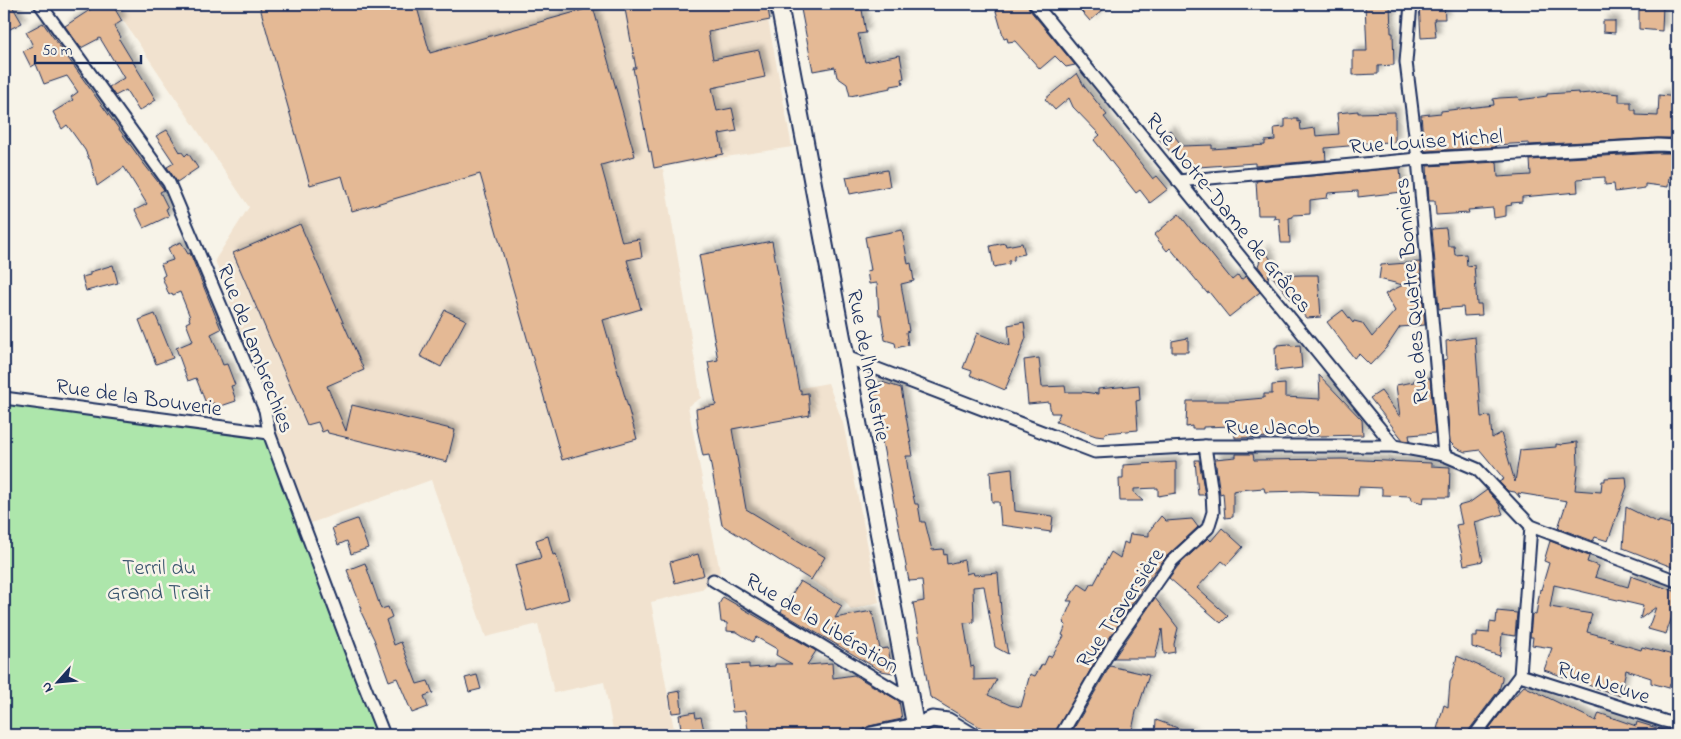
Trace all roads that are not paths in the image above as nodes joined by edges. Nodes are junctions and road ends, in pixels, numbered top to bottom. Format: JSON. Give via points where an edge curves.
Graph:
{"nodes":[{"id":1,"x":40,"y":4,"type":"edge"},
{"id":2,"x":779,"y":4,"type":"edge"},
{"id":3,"x":1035,"y":4,"type":"edge"},
{"id":4,"x":1411,"y":4,"type":"edge"},
{"id":5,"x":1677,"y":146,"type":"edge"},
{"id":6,"x":1418,"y":159,"type":"junction"},
{"id":7,"x":1178,"y":181,"type":"junction"},
{"id":8,"x":846,"y":357,"type":"junction"},
{"id":9,"x":4,"y":398,"type":"edge"},
{"id":10,"x":269,"y":433,"type":"junction"},
{"id":11,"x":1205,"y":446,"type":"junction"},
{"id":12,"x":1394,"y":446,"type":"junction"},
{"id":13,"x":1444,"y":455,"type":"junction"},
{"id":14,"x":1531,"y":526,"type":"junction"},
{"id":15,"x":713,"y":580,"type":"dead end"},
{"id":16,"x":1677,"y":581,"type":"edge"},
{"id":17,"x":1520,"y":675,"type":"junction"},
{"id":18,"x":911,"y":700,"type":"junction"},
{"id":19,"x":1677,"y":724,"type":"edge"},
{"id":20,"x":917,"y":731,"type":"edge"},
{"id":21,"x":384,"y":735,"type":"edge"},
{"id":22,"x":871,"y":735,"type":"edge"},
{"id":23,"x":972,"y":735,"type":"edge"},
{"id":24,"x":1061,"y":735,"type":"edge"},
{"id":25,"x":1475,"y":735,"type":"edge"}],
"edges":[{"from":1,"to":10,"type":"street","name":"Rue de Lambrechies","via":[[169,183],[264,410]]},
{"from":2,"to":8,"type":"main road","name":"Rue de l'Industrie"},
{"from":3,"to":7,"type":"street","name":"Rue Notre-Dame de Grâces"},
{"from":4,"to":6,"type":"street","name":"Rue des Quatre Bonniers","via":[[1406,62]]},
{"from":5,"to":6,"type":"street","name":"Rue Louise Michel"},
{"from":6,"to":7,"type":"street","name":"Rue Louise Michel"},
{"from":6,"to":13,"type":"street","name":"Rue des Quatre Bonniers"},
{"from":7,"to":12,"type":"street","name":"Rue Notre-Dame de Grâces"},
{"from":8,"to":11,"type":"street","name":"Rue Jacob","via":[[1095,452]]},
{"from":8,"to":18,"type":"main road","name":"Rue de l'Industrie"},
{"from":9,"to":10,"type":"street","name":"Rue de la Bouverie"},
{"from":10,"to":21,"type":"street","name":"Rue de Lambrechies"},
{"from":11,"to":12,"type":"street","name":"Rue Jacob"},
{"from":11,"to":24,"type":"street","name":"Rue Traversière","via":[[1213,512],[1208,528],[1172,561],[1113,645]]},
{"from":12,"to":13,"type":"street","name":"Rue Jacob"},
{"from":13,"to":14,"type":"street","name":"Rue Jacob","via":[[1478,469]]},
{"from":14,"to":16,"type":"street","name":"Rue Jacob"},
{"from":14,"to":17,"type":"street"},
{"from":15,"to":18,"type":"street","name":"Rue de la Libération"},
{"from":17,"to":19,"type":"street","name":"Rue Neuve"},
{"from":17,"to":25,"type":"street"},
{"from":18,"to":20,"type":"main road","name":"Rue de l'Industrie"},
{"from":20,"to":22,"type":"street"},
{"from":20,"to":23,"type":"street","via":[[932,719],[952,723]]}]}
